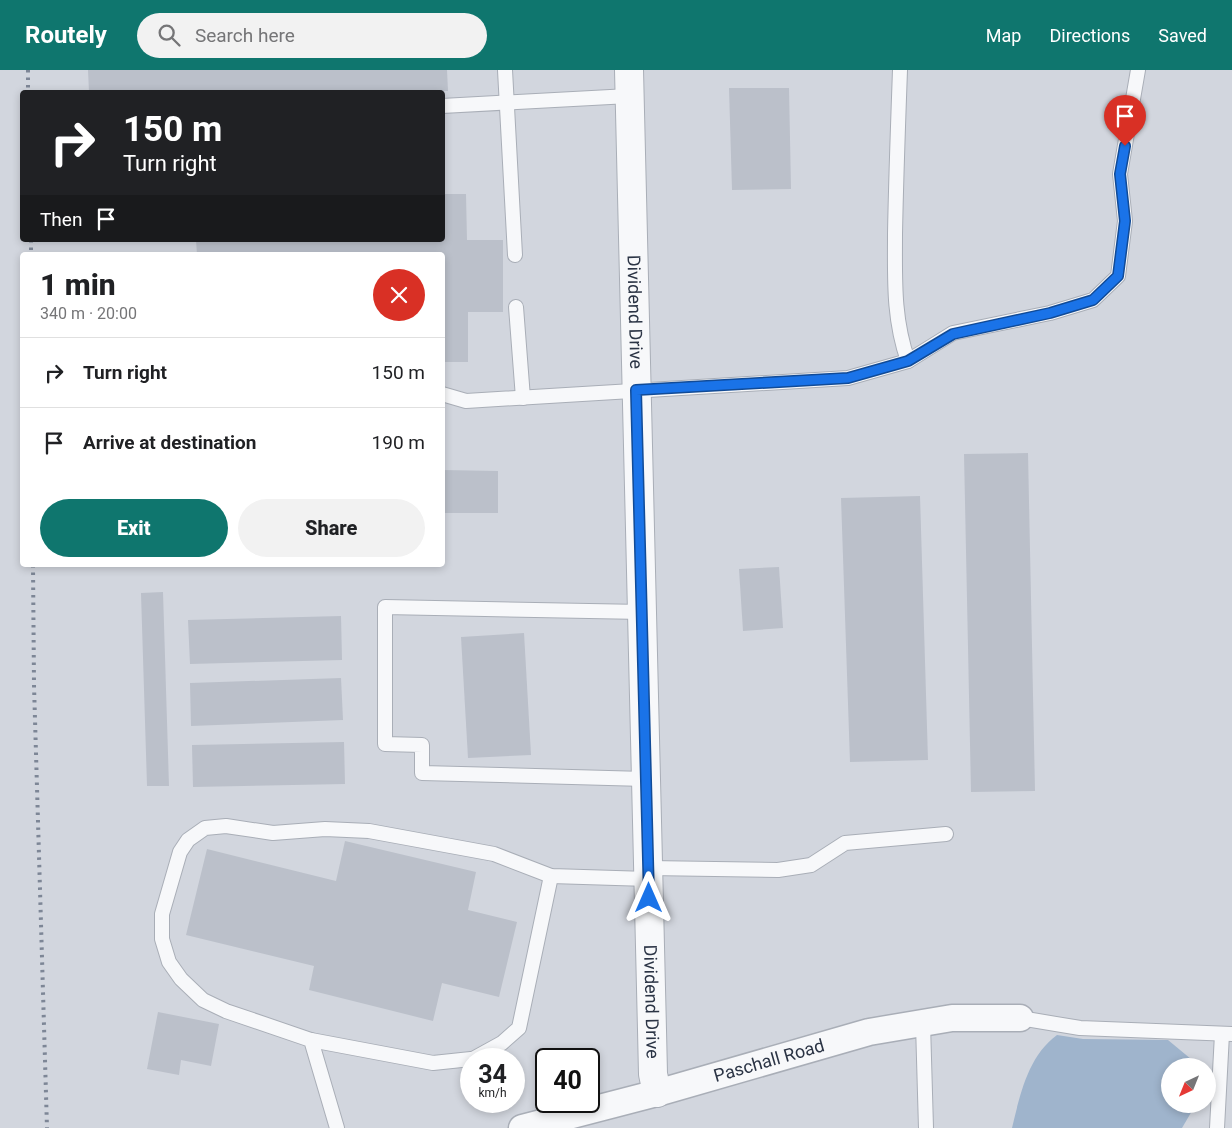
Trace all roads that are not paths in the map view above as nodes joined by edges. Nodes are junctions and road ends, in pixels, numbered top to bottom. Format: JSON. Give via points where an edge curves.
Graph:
{"nodes":[{"id":1,"x":506,"y":70,"type":"edge"},
{"id":2,"x":900,"y":70,"type":"edge"},
{"id":3,"x":1138,"y":70,"type":"edge"},
{"id":4,"x":629,"y":83,"type":"edge"},
{"id":5,"x":507,"y":103,"type":"junction"},
{"id":6,"x":445,"y":106,"type":"edge"},
{"id":7,"x":515,"y":255,"type":"dead end"},
{"id":8,"x":516,"y":307,"type":"dead end"},
{"id":9,"x":908,"y":361,"type":"junction"},
{"id":10,"x":636,"y":390,"type":"junction"},
{"id":11,"x":445,"y":395,"type":"edge"},
{"id":12,"x":523,"y":398,"type":"junction"},
{"id":13,"x":643,"y":612,"type":"junction"},
{"id":14,"x":645,"y":778,"type":"junction"},
{"id":15,"x":946,"y":834,"type":"dead end"},
{"id":16,"x":649,"y":874,"type":"junction"},
{"id":17,"x":551,"y":876,"type":"junction"},
{"id":18,"x":1020,"y":1018,"type":"joint"},
{"id":19,"x":922,"y":1024,"type":"junction"},
{"id":20,"x":1227,"y":1034,"type":"edge"},
{"id":21,"x":311,"y":1040,"type":"junction"},
{"id":22,"x":494,"y":1048,"type":"edge"},
{"id":23,"x":460,"y":1060,"type":"edge"},
{"id":24,"x":657,"y":1093,"type":"junction"},
{"id":25,"x":336,"y":1128,"type":"edge"},
{"id":26,"x":522,"y":1128,"type":"edge"},
{"id":27,"x":926,"y":1128,"type":"edge"},
{"id":28,"x":1217,"y":1128,"type":"edge"}],
"edges":[{"from":1,"to":5,"type":"lane"},
{"from":2,"to":9,"type":"lane","via":[[895,303],[899,336]]},
{"from":3,"to":9,"type":"lane","via":[[1120,174],[1125,221],[1118,276],[1093,300],[953,334]]},
{"from":4,"to":5,"type":"lane"},
{"from":4,"to":10,"type":"street","name":"Dividend Drive"},
{"from":5,"to":6,"type":"lane"},
{"from":5,"to":7,"type":"lane"},
{"from":8,"to":12,"type":"lane"},
{"from":9,"to":10,"type":"lane","via":[[848,378]]},
{"from":10,"to":12,"type":"lane"},
{"from":10,"to":13,"type":"street","name":"Dividend Drive"},
{"from":11,"to":12,"type":"lane","via":[[466,401]]},
{"from":13,"to":14,"type":"street","name":"Dividend Drive"},
{"from":13,"to":14,"type":"lane","via":[[385,607],[385,744],[422,745],[422,773]]},
{"from":14,"to":16,"type":"street","name":"Dividend Drive"},
{"from":15,"to":16,"type":"lane","via":[[844,843],[811,865],[778,870]]},
{"from":16,"to":17,"type":"lane"},
{"from":16,"to":24,"type":"street","name":"Dividend Drive","via":[[653,1074]]},
{"from":17,"to":21,"type":"lane","via":[[494,854],[369,831],[325,829],[273,834],[226,826],[205,828],[188,840],[180,852],[162,914],[162,939],[169,962],[203,1000]]},
{"from":17,"to":22,"type":"lane","via":[[519,1028]]},
{"from":18,"to":19,"type":"street","name":"Paschall Road","via":[[969,1017]]},
{"from":18,"to":20,"type":"lane","via":[[1080,1028]]},
{"from":19,"to":24,"type":"street","name":"Paschall Road","via":[[869,1032]]},
{"from":19,"to":27,"type":"lane"},
{"from":20,"to":28,"type":"lane"},
{"from":21,"to":23,"type":"lane","via":[[433,1063]]},
{"from":21,"to":25,"type":"lane"},
{"from":24,"to":26,"type":"street","name":"Paschall Road"}]}
